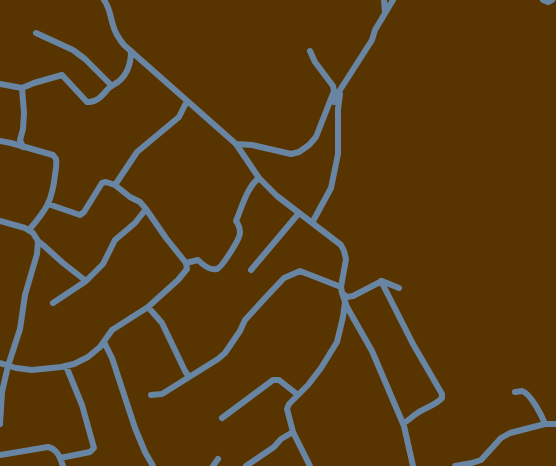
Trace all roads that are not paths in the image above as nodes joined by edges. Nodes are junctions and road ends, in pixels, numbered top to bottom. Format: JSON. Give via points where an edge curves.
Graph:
{"nodes":[{"id":1,"x":104,"y":0,"type":"edge"},
{"id":2,"x":384,"y":0,"type":"edge"},
{"id":3,"x":393,"y":0,"type":"edge"},
{"id":4,"x":548,"y":1,"type":"edge"},
{"id":5,"x":556,"y":1,"type":"edge"},
{"id":6,"x":385,"y":12,"type":"junction"},
{"id":7,"x":36,"y":33,"type":"dead end"},
{"id":8,"x":131,"y":50,"type":"junction"},
{"id":9,"x":310,"y":51,"type":"dead end"},
{"id":10,"x":0,"y":84,"type":"edge"},
{"id":11,"x":112,"y":86,"type":"junction"},
{"id":12,"x":22,"y":88,"type":"junction"},
{"id":13,"x":340,"y":90,"type":"junction"},
{"id":14,"x":187,"y":101,"type":"junction"},
{"id":15,"x":318,"y":130,"type":"junction"},
{"id":16,"x":20,"y":140,"type":"junction"},
{"id":17,"x":0,"y":141,"type":"edge"},
{"id":18,"x":14,"y":143,"type":"junction"},
{"id":19,"x":236,"y":144,"type":"junction"},
{"id":20,"x":23,"y":146,"type":"junction"},
{"id":21,"x":259,"y":178,"type":"junction"},
{"id":22,"x":114,"y":185,"type":"junction"},
{"id":23,"x":48,"y":204,"type":"junction"},
{"id":24,"x":146,"y":209,"type":"junction"},
{"id":25,"x":299,"y":213,"type":"junction"},
{"id":26,"x":0,"y":221,"type":"edge"},
{"id":27,"x":312,"y":223,"type":"junction"},
{"id":28,"x":29,"y":230,"type":"junction"},
{"id":29,"x":38,"y":241,"type":"junction"},
{"id":30,"x":186,"y":263,"type":"junction"},
{"id":31,"x":251,"y":270,"type":"dead end"},
{"id":32,"x":86,"y":281,"type":"junction"},
{"id":33,"x":381,"y":281,"type":"junction"},
{"id":34,"x":399,"y":288,"type":"dead end"},
{"id":35,"x":341,"y":290,"type":"junction"},
{"id":36,"x":345,"y":302,"type":"junction"},
{"id":37,"x":53,"y":303,"type":"dead end"},
{"id":38,"x":148,"y":307,"type":"junction"},
{"id":39,"x":104,"y":342,"type":"junction"},
{"id":40,"x":0,"y":363,"type":"edge"},
{"id":41,"x":8,"y":366,"type":"junction"},
{"id":42,"x":66,"y":366,"type":"junction"},
{"id":43,"x":190,"y":377,"type":"junction"},
{"id":44,"x":515,"y":392,"type":"dead end"},
{"id":45,"x":151,"y":395,"type":"dead end"},
{"id":46,"x":298,"y":395,"type":"junction"},
{"id":47,"x":222,"y":418,"type":"dead end"},
{"id":48,"x":403,"y":423,"type":"junction"},
{"id":49,"x":0,"y":424,"type":"edge"},
{"id":50,"x":545,"y":424,"type":"junction"},
{"id":51,"x":556,"y":424,"type":"edge"},
{"id":52,"x":293,"y":432,"type":"junction"},
{"id":53,"x":0,"y":455,"type":"edge"},
{"id":54,"x":60,"y":458,"type":"junction"},
{"id":55,"x":218,"y":459,"type":"dead end"},
{"id":56,"x":63,"y":466,"type":"edge"},
{"id":57,"x":153,"y":466,"type":"edge"},
{"id":58,"x":213,"y":466,"type":"edge"},
{"id":59,"x":246,"y":466,"type":"edge"},
{"id":60,"x":310,"y":466,"type":"edge"},
{"id":61,"x":414,"y":466,"type":"edge"},
{"id":62,"x":455,"y":466,"type":"edge"}],
"edges":[{"from":1,"to":8,"type":"street","via":[[119,38]]},
{"from":2,"to":6,"type":"street"},
{"from":3,"to":6,"type":"street"},
{"from":4,"to":5,"type":"street"},
{"from":6,"to":13,"type":"street","via":[[372,40]]},
{"from":7,"to":11,"type":"street","via":[[73,50]]},
{"from":8,"to":11,"type":"street","via":[[127,71]]},
{"from":8,"to":14,"type":"street"},
{"from":9,"to":15,"type":"street","via":[[334,88]]},
{"from":10,"to":12,"type":"street"},
{"from":11,"to":12,"type":"street","via":[[103,96],[91,103],[87,102],[62,75]]},
{"from":12,"to":16,"type":"street","via":[[24,113]]},
{"from":13,"to":15,"type":"street","via":[[326,120]]},
{"from":13,"to":27,"type":"street","via":[[338,154],[331,188]]},
{"from":14,"to":19,"type":"street"},
{"from":14,"to":22,"type":"street","via":[[179,116],[137,152]]},
{"from":15,"to":19,"type":"street","via":[[312,142],[296,153]]},
{"from":16,"to":18,"type":"street"},
{"from":16,"to":20,"type":"street"},
{"from":17,"to":18,"type":"street"},
{"from":18,"to":20,"type":"street"},
{"from":19,"to":21,"type":"street"},
{"from":20,"to":23,"type":"street","via":[[53,155],[56,159],[54,189]]},
{"from":21,"to":25,"type":"street"},
{"from":21,"to":30,"type":"street","via":[[250,188],[236,222],[240,233],[238,240],[222,264],[217,269],[212,269],[198,260]]},
{"from":22,"to":23,"type":"street","via":[[102,182],[80,215]]},
{"from":22,"to":24,"type":"street"},
{"from":23,"to":28,"type":"street"},
{"from":24,"to":30,"type":"street"},
{"from":24,"to":32,"type":"street","via":[[135,223],[113,242],[103,264]]},
{"from":25,"to":27,"type":"street"},
{"from":25,"to":31,"type":"street"},
{"from":26,"to":28,"type":"street"},
{"from":27,"to":35,"type":"street","via":[[341,245],[344,251],[346,259]]},
{"from":28,"to":29,"type":"street"},
{"from":29,"to":32,"type":"street"},
{"from":29,"to":41,"type":"street","via":[[20,329]]},
{"from":30,"to":38,"type":"street","via":[[186,269],[178,280]]},
{"from":32,"to":37,"type":"street"},
{"from":33,"to":34,"type":"street"},
{"from":33,"to":35,"type":"street","via":[[353,296],[347,297]]},
{"from":33,"to":48,"type":"street","via":[[442,394],[438,403],[425,408]]},
{"from":35,"to":36,"type":"street"},
{"from":35,"to":43,"type":"street","via":[[300,271],[284,278],[245,320],[224,353]]},
{"from":36,"to":46,"type":"street","via":[[337,342],[321,368]]},
{"from":36,"to":48,"type":"street","via":[[372,351]]},
{"from":38,"to":39,"type":"street","via":[[112,330]]},
{"from":38,"to":43,"type":"street","via":[[162,323],[184,371]]},
{"from":39,"to":42,"type":"street","via":[[88,357]]},
{"from":39,"to":57,"type":"street","via":[[112,358],[134,428]]},
{"from":40,"to":41,"type":"street"},
{"from":41,"to":42,"type":"street","via":[[26,370]]},
{"from":41,"to":49,"type":"street","via":[[2,392]]},
{"from":42,"to":54,"type":"street","via":[[82,404],[94,448],[90,452]]},
{"from":43,"to":45,"type":"street","via":[[162,394]]},
{"from":44,"to":50,"type":"street","via":[[522,391],[530,397]]},
{"from":46,"to":47,"type":"street","via":[[279,380],[273,380]]},
{"from":46,"to":52,"type":"street","via":[[287,409]]},
{"from":48,"to":61,"type":"street"},
{"from":50,"to":51,"type":"street"},
{"from":50,"to":62,"type":"street","via":[[501,438],[481,460]]},
{"from":52,"to":59,"type":"street"},
{"from":52,"to":60,"type":"street"},
{"from":53,"to":54,"type":"street","via":[[48,447],[55,450]]},
{"from":54,"to":56,"type":"street"},
{"from":55,"to":58,"type":"street"}]}
